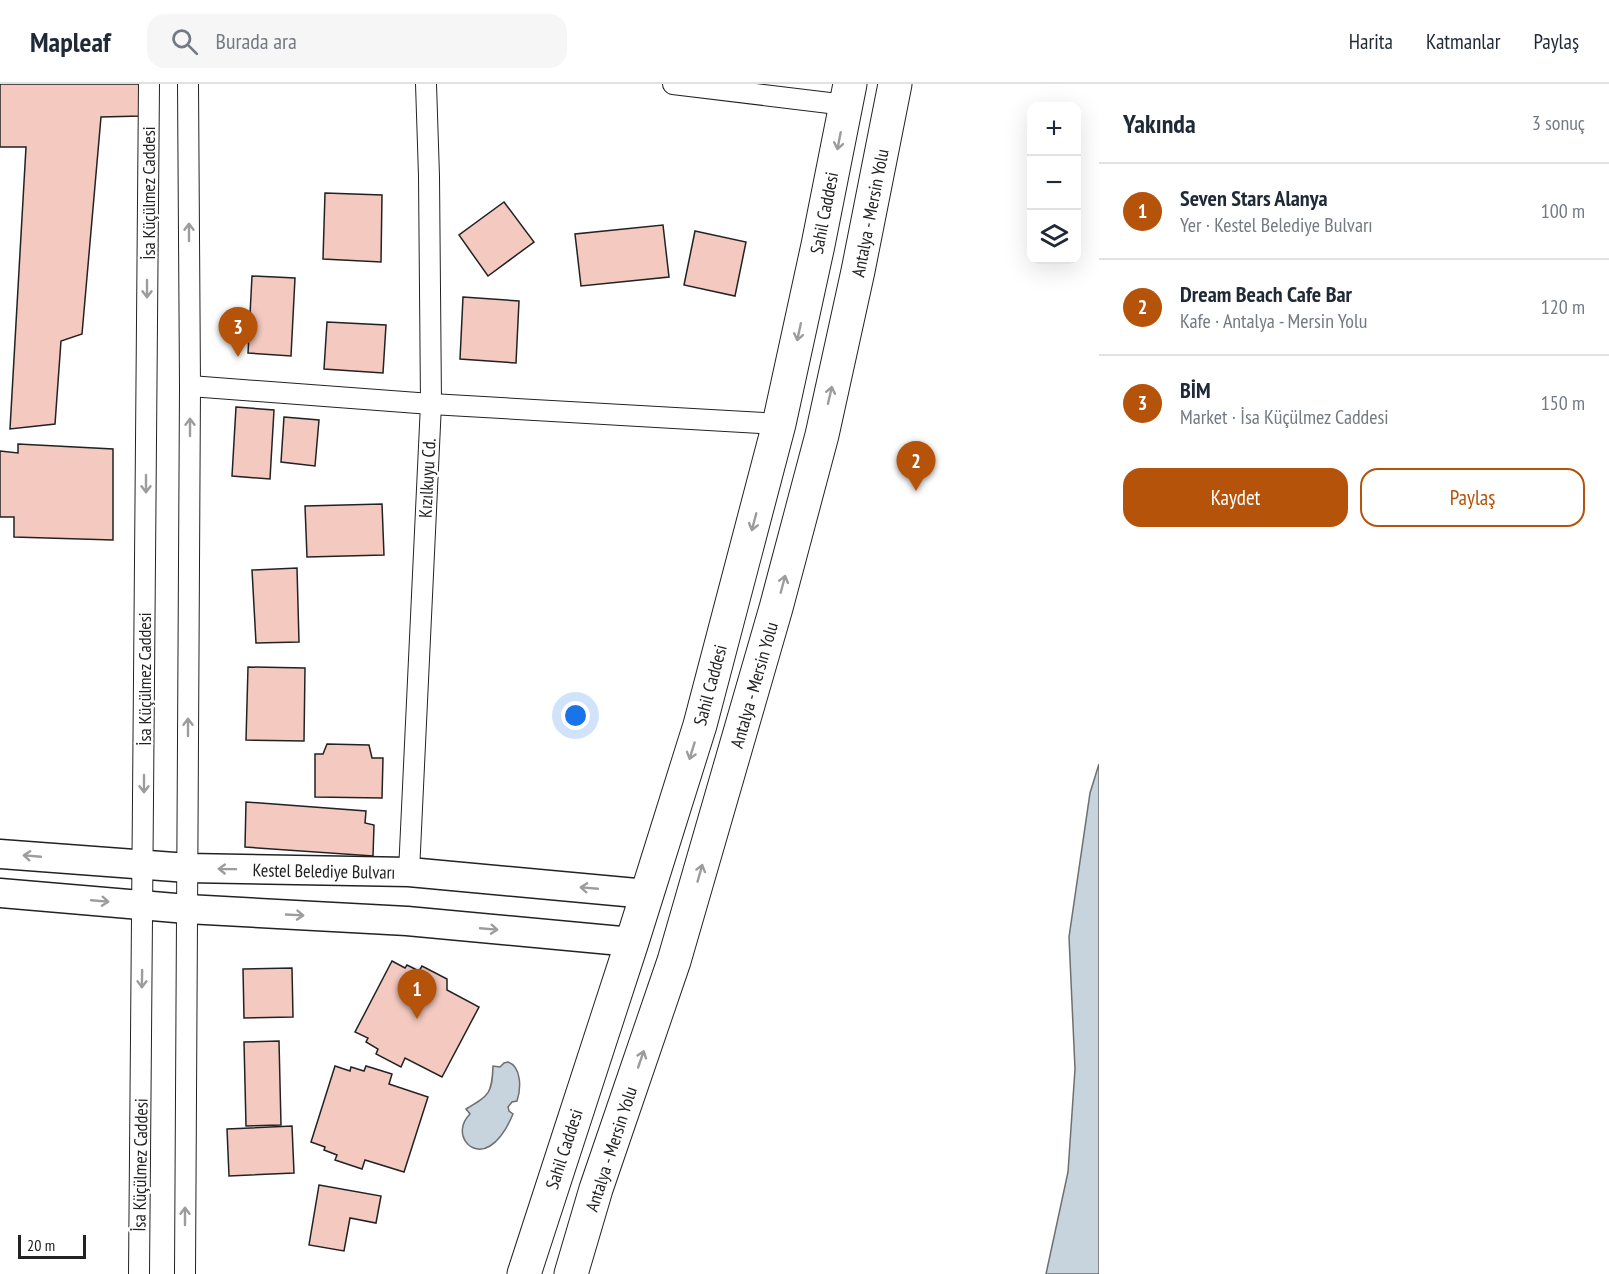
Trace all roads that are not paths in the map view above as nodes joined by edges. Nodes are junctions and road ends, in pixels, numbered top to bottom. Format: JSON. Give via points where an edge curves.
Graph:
{"nodes":[{"id":1,"x":149,"y":84,"type":"edge"},
{"id":2,"x":188,"y":84,"type":"edge"},
{"id":3,"x":426,"y":84,"type":"edge"},
{"id":4,"x":673,"y":84,"type":"edge"},
{"id":5,"x":895,"y":84,"type":"edge"},
{"id":6,"x":848,"y":94,"type":"edge"},
{"id":7,"x":190,"y":386,"type":"junction"},
{"id":8,"x":431,"y":404,"type":"junction"},
{"id":9,"x":779,"y":424,"type":"junction"},
{"id":10,"x":0,"y":854,"type":"edge"},
{"id":11,"x":143,"y":865,"type":"junction"},
{"id":12,"x":188,"y":868,"type":"junction"},
{"id":13,"x":409,"y":872,"type":"junction"},
{"id":14,"x":0,"y":893,"type":"edge"},
{"id":15,"x":647,"y":894,"type":"junction"},
{"id":16,"x":143,"y":905,"type":"junction"},
{"id":17,"x":187,"y":909,"type":"junction"},
{"id":18,"x":632,"y":942,"type":"junction"},
{"id":19,"x":139,"y":1274,"type":"edge"},
{"id":20,"x":185,"y":1274,"type":"edge"},
{"id":21,"x":524,"y":1274,"type":"edge"},
{"id":22,"x":571,"y":1274,"type":"edge"}],
"edges":[{"from":1,"to":11,"type":"street","name":"İsa Küçülmez Caddesi","one_way":true},
{"from":7,"to":2,"type":"street","one_way":true},
{"from":3,"to":8,"type":"street","name":"Kızılkuyu Cd."},
{"from":4,"to":6,"type":"street"},
{"from":22,"to":5,"type":"highway","name":"Antalya - Mersin Yolu","one_way":true,"via":[[674,961],[776,608],[822,435]]},
{"from":6,"to":9,"type":"highway","name":"Sahil Caddesi","one_way":true},
{"from":7,"to":8,"type":"street"},
{"from":12,"to":7,"type":"street","one_way":true},
{"from":8,"to":9,"type":"street"},
{"from":8,"to":13,"type":"street","name":"Kızılkuyu Cd."},
{"from":9,"to":15,"type":"highway","name":"Sahil Caddesi","one_way":true,"via":[[699,725]]},
{"from":11,"to":10,"type":"street","name":"Kestel Belediye Bulvarı","one_way":true},
{"from":11,"to":12,"type":"street","name":"Kestel Belediye Bulvarı"},
{"from":11,"to":16,"type":"street","name":"İsa Küçülmez Caddesi"},
{"from":13,"to":12,"type":"street","name":"Kestel Belediye Bulvarı","one_way":true},
{"from":12,"to":17,"type":"street"},
{"from":15,"to":13,"type":"street","name":"Kestel Belediye Bulvarı","one_way":true},
{"from":14,"to":16,"type":"street","one_way":true},
{"from":15,"to":18,"type":"highway","name":"Sahil Caddesi"},
{"from":16,"to":17,"type":"street"},
{"from":16,"to":19,"type":"street","name":"İsa Küçülmez Caddesi","one_way":true},
{"from":17,"to":18,"type":"street","one_way":true,"via":[[407,921]]},
{"from":20,"to":17,"type":"street","one_way":true},
{"from":18,"to":21,"type":"highway","name":"Sahil Caddesi"}]}
